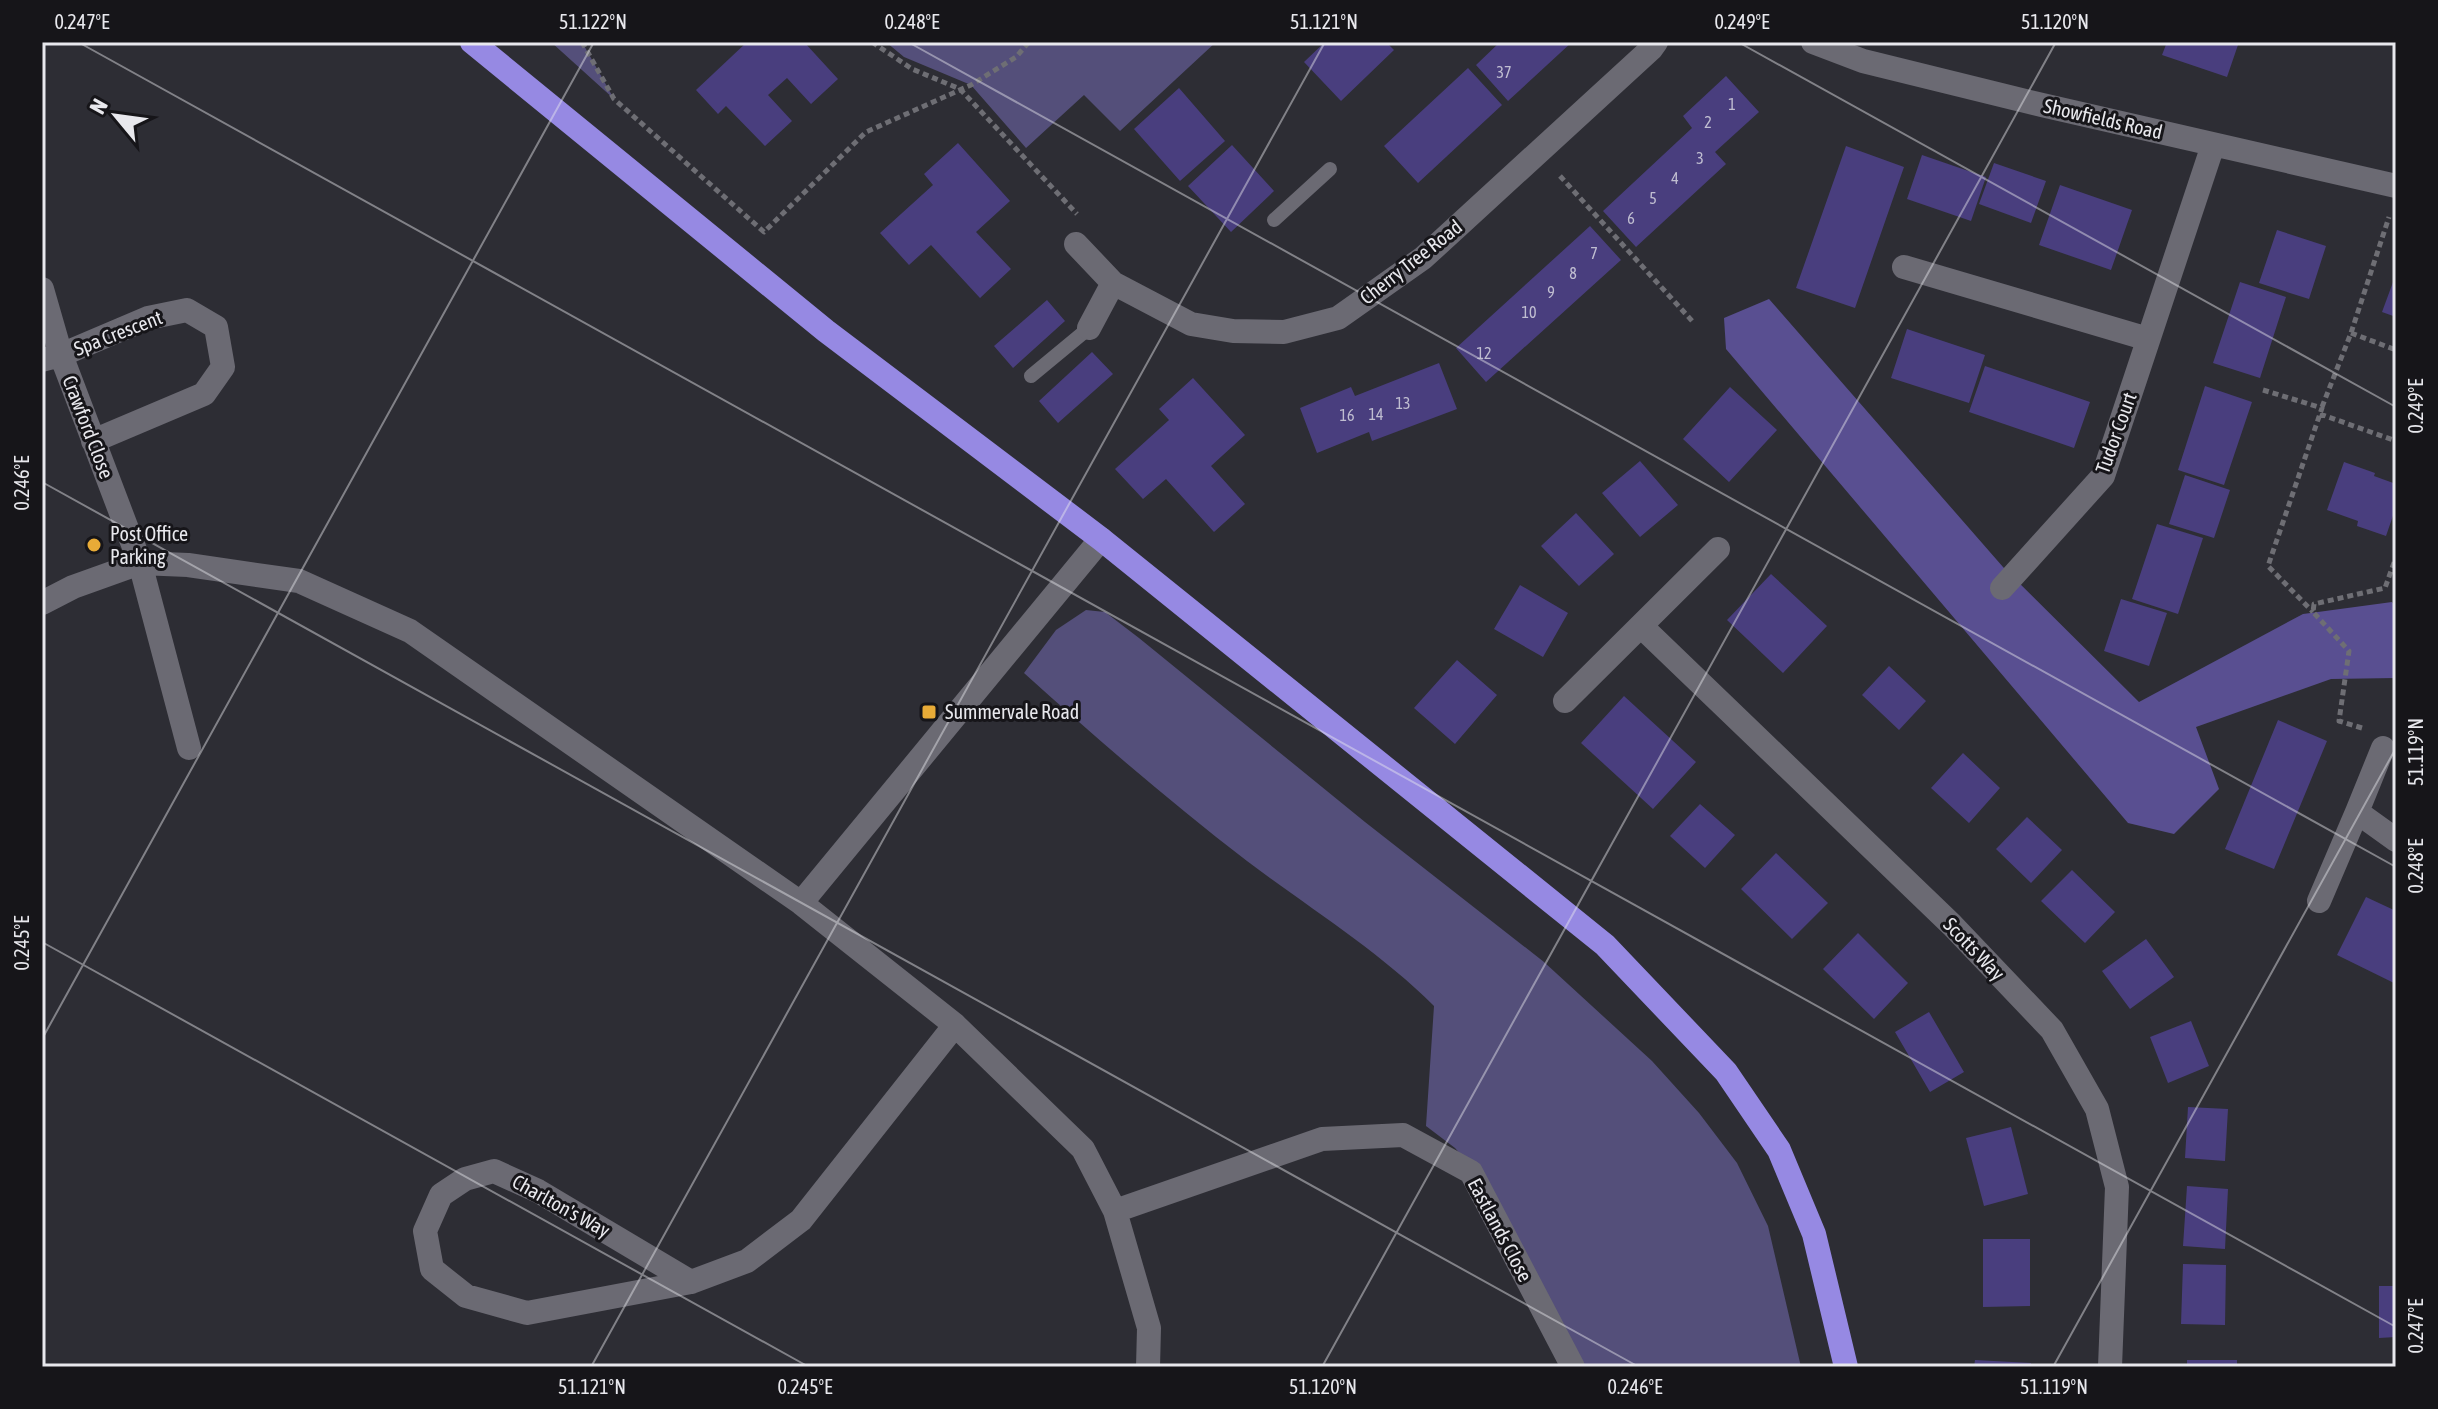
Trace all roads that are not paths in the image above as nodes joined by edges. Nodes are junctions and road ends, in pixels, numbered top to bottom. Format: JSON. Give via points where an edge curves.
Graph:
{"nodes":[{"id":1,"x":472,"y":42,"type":"edge"},
{"id":2,"x":1656,"y":42,"type":"edge"},
{"id":3,"x":1813,"y":42,"type":"edge"},
{"id":4,"x":2213,"y":145,"type":"junction"},
{"id":5,"x":1330,"y":169,"type":"dead end"},
{"id":6,"x":2396,"y":186,"type":"edge"},
{"id":7,"x":1274,"y":220,"type":"dead end"},
{"id":8,"x":1076,"y":244,"type":"road end"},
{"id":9,"x":1904,"y":267,"type":"dead end"},
{"id":10,"x":1113,"y":283,"type":"junction"},
{"id":11,"x":42,"y":289,"type":"edge"},
{"id":12,"x":1089,"y":328,"type":"joint"},
{"id":13,"x":2148,"y":339,"type":"junction"},
{"id":14,"x":51,"y":358,"type":"edge"},
{"id":15,"x":1031,"y":376,"type":"dead end"},
{"id":16,"x":93,"y":441,"type":"junction"},
{"id":17,"x":1101,"y":539,"type":"junction"},
{"id":18,"x":1718,"y":549,"type":"dead end"},
{"id":19,"x":140,"y":563,"type":"junction"},
{"id":20,"x":2002,"y":588,"type":"dead end"},
{"id":21,"x":42,"y":603,"type":"edge"},
{"id":22,"x":1641,"y":626,"type":"junction"},
{"id":23,"x":1565,"y":701,"type":"dead end"},
{"id":24,"x":189,"y":748,"type":"dead end"},
{"id":25,"x":2383,"y":748,"type":"road end"},
{"id":26,"x":2357,"y":812,"type":"junction"},
{"id":27,"x":2396,"y":840,"type":"edge"},
{"id":28,"x":2319,"y":901,"type":"dead end"},
{"id":29,"x":801,"y":903,"type":"junction"},
{"id":30,"x":955,"y":1025,"type":"junction"},
{"id":31,"x":1115,"y":1211,"type":"junction"},
{"id":32,"x":691,"y":1282,"type":"junction"},
{"id":33,"x":1148,"y":1367,"type":"edge"},
{"id":34,"x":1573,"y":1367,"type":"edge"},
{"id":35,"x":1846,"y":1367,"type":"edge"},
{"id":36,"x":2110,"y":1367,"type":"edge"}],
"edges":[{"from":1,"to":17,"type":"highway","via":[[826,331]]},
{"from":2,"to":10,"type":"street","name":"Cherry Tree Road","via":[[1423,258],[1338,318],[1284,332],[1233,331],[1191,324]]},
{"from":3,"to":4,"type":"street","name":"Showfields Road","via":[[1863,61]]},
{"from":4,"to":6,"type":"street","name":"Showfields Road"},
{"from":4,"to":13,"type":"street","name":"Tudor Court"},
{"from":5,"to":7,"type":"lane"},
{"from":8,"to":10,"type":"street","name":"Cherry Tree Road"},
{"from":9,"to":13,"type":"street"},
{"from":10,"to":12,"type":"street"},
{"from":11,"to":14,"type":"street","name":"Crawford Close"},
{"from":12,"to":15,"type":"lane"},
{"from":13,"to":20,"type":"street","name":"Tudor Court","via":[[2103,476]]},
{"from":14,"to":16,"type":"street","name":"Crawford Close"},
{"from":14,"to":16,"type":"street","name":"Spa Crescent","via":[[148,318],[187,310],[216,327],[223,367],[204,394]]},
{"from":16,"to":19,"type":"street","name":"Crawford Close"},
{"from":17,"to":29,"type":"street"},
{"from":17,"to":35,"type":"highway","via":[[1605,945],[1726,1072],[1779,1150],[1814,1234]]},
{"from":18,"to":22,"type":"street"},
{"from":19,"to":21,"type":"street"},
{"from":19,"to":24,"type":"street","name":"Crawford Close"},
{"from":19,"to":29,"type":"street","via":[[299,581],[410,631]]},
{"from":22,"to":23,"type":"street"},
{"from":22,"to":36,"type":"street","name":"Scotts Way","via":[[1952,925],[2052,1030],[2097,1109],[2117,1187]]},
{"from":25,"to":26,"type":"street"},
{"from":26,"to":27,"type":"street"},
{"from":26,"to":28,"type":"street"},
{"from":29,"to":30,"type":"street"},
{"from":30,"to":31,"type":"street","via":[[1083,1149]]},
{"from":30,"to":32,"type":"street","name":"Charlton's Way","via":[[801,1220],[747,1261]]},
{"from":31,"to":33,"type":"street","via":[[1149,1328]]},
{"from":31,"to":34,"type":"street","name":"Eastlands Close","via":[[1322,1139],[1403,1135],[1471,1172]]},
{"from":32,"to":32,"type":"street","name":"Charlton's Way","via":[[527,1313],[466,1296],[432,1269],[425,1231],[441,1195],[465,1179],[494,1171],[538,1191]]}]}
